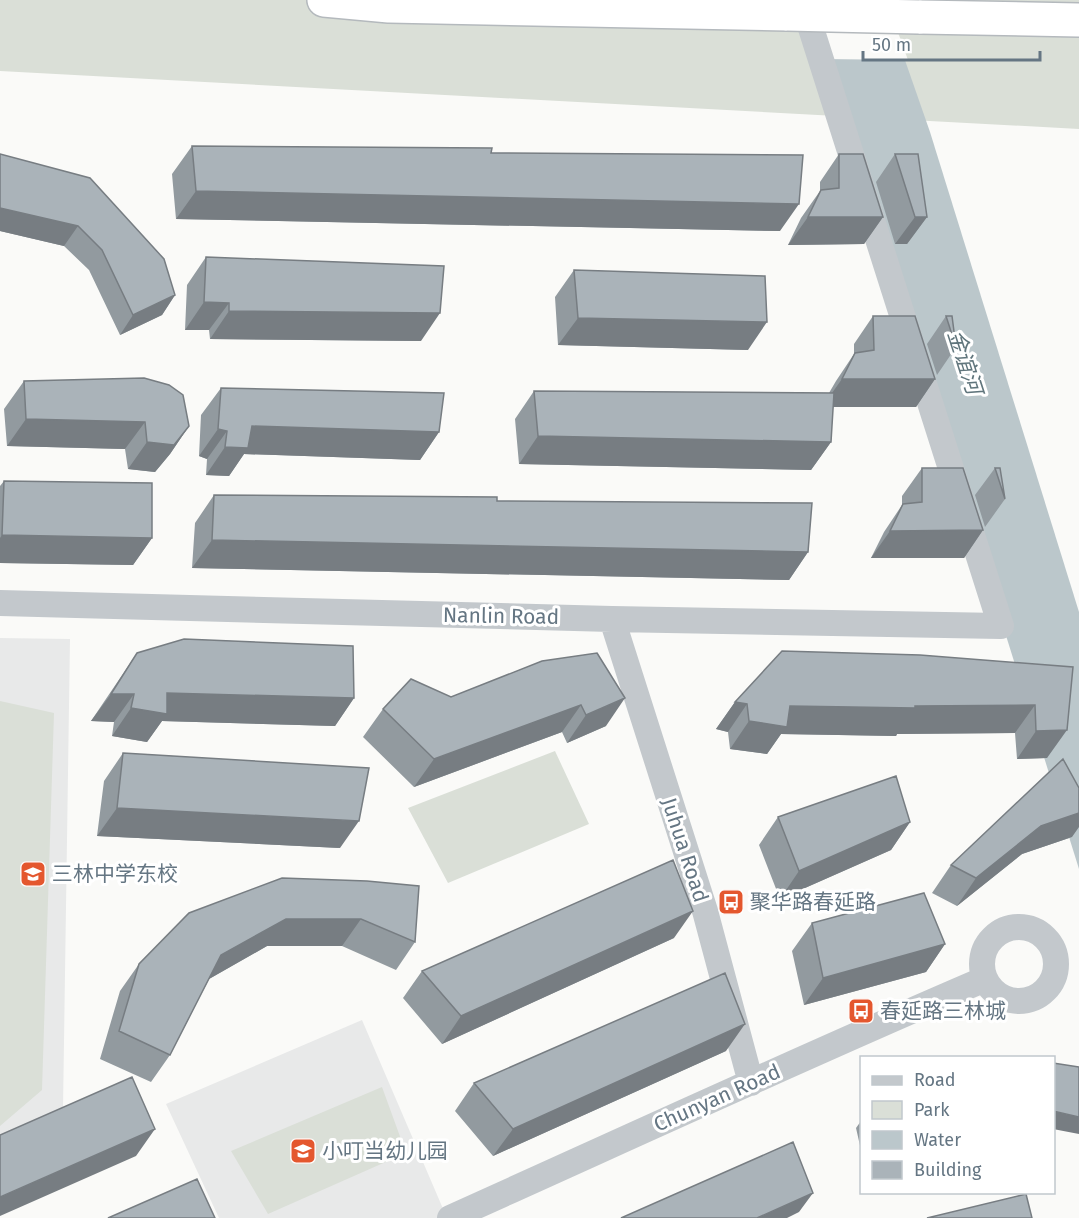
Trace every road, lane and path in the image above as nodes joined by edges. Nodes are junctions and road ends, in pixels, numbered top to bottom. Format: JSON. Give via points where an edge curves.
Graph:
{"nodes":[{"id":1,"x":324,"y":0,"type":"edge"},
{"id":2,"x":795,"y":7,"type":"edge"},
{"id":3,"x":1079,"y":20,"type":"edge"},
{"id":4,"x":0,"y":603,"type":"edge"},
{"id":5,"x":612,"y":619,"type":"junction"},
{"id":6,"x":985,"y":979,"type":"dead end"},
{"id":7,"x":752,"y":1083,"type":"junction"},
{"id":8,"x":450,"y":1218,"type":"edge"}],
"edges":[{"from":1,"to":2,"type":"highway","via":[[389,6]]},
{"from":2,"to":3,"type":"highway","bridge":true,"via":[[919,17]]},
{"from":2,"to":5,"type":"street","name":"Nanlin Road","via":[[1001,626]]},
{"from":4,"to":5,"type":"street","name":"Nanlin Road"},
{"from":5,"to":7,"type":"street","name":"Juhua Road","via":[[705,911]]},
{"from":6,"to":7,"type":"street","name":"Chunyan Road"},
{"from":7,"to":8,"type":"street","name":"Chunyan Road"}]}
